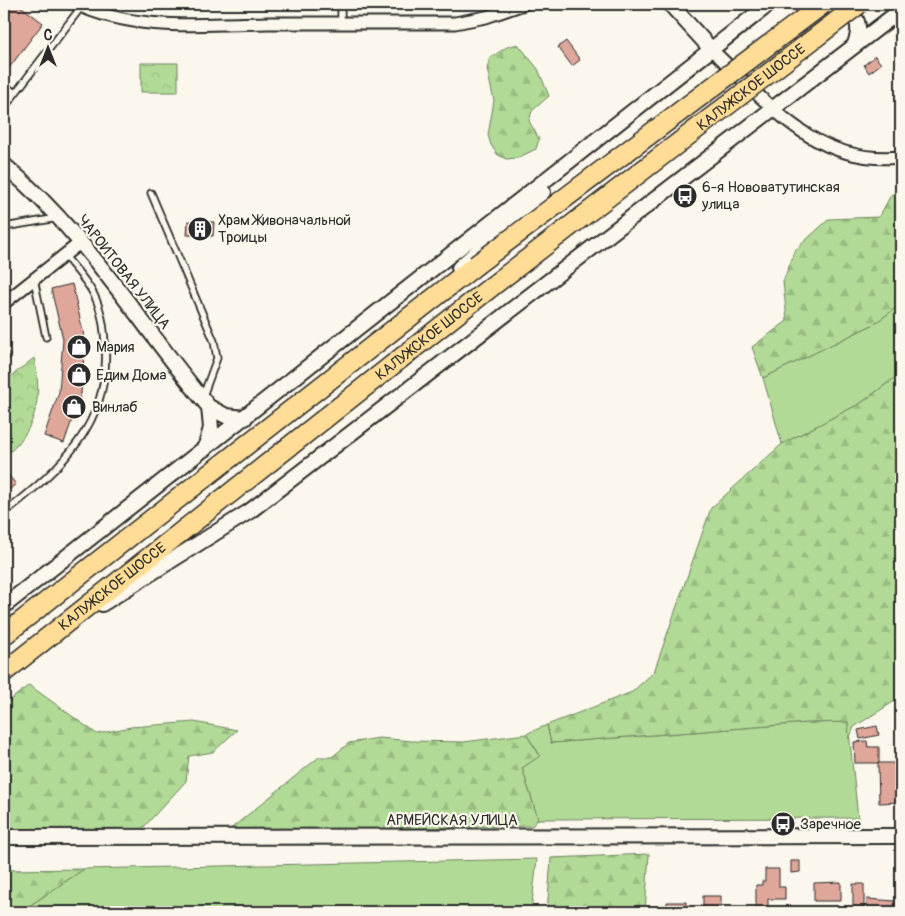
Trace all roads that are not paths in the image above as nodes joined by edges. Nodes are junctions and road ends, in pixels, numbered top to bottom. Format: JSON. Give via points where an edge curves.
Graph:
{"nodes":[{"id":1,"x":341,"y":4,"type":"edge"},
{"id":2,"x":524,"y":4,"type":"edge"},
{"id":3,"x":670,"y":4,"type":"edge"},
{"id":4,"x":769,"y":4,"type":"edge"},
{"id":5,"x":823,"y":4,"type":"edge"},
{"id":6,"x":846,"y":4,"type":"edge"},
{"id":7,"x":859,"y":4,"type":"edge"},
{"id":8,"x":79,"y":5,"type":"edge"},
{"id":9,"x":901,"y":10,"type":"edge"},
{"id":10,"x":341,"y":23,"type":"junction"},
{"id":11,"x":855,"y":44,"type":"junction"},
{"id":12,"x":711,"y":49,"type":"junction"},
{"id":13,"x":4,"y":84,"type":"edge"},
{"id":14,"x":15,"y":93,"type":"junction"},
{"id":15,"x":638,"y":106,"type":"junction"},
{"id":16,"x":4,"y":108,"type":"edge"},
{"id":17,"x":774,"y":108,"type":"junction"},
{"id":18,"x":901,"y":157,"type":"edge"},
{"id":19,"x":4,"y":165,"type":"edge"},
{"id":20,"x":151,"y":192,"type":"dead end"},
{"id":21,"x":60,"y":218,"type":"junction"},
{"id":22,"x":10,"y":226,"type":"dead end"},
{"id":23,"x":81,"y":242,"type":"junction"},
{"id":24,"x":64,"y":255,"type":"junction"},
{"id":25,"x":34,"y":279,"type":"junction"},
{"id":26,"x":4,"y":303,"type":"edge"},
{"id":27,"x":46,"y":337,"type":"dead end"},
{"id":28,"x":376,"y":344,"type":"junction"},
{"id":29,"x":205,"y":402,"type":"junction"},
{"id":30,"x":245,"y":418,"type":"junction"},
{"id":31,"x":205,"y":450,"type":"junction"},
{"id":32,"x":4,"y":513,"type":"edge"},
{"id":33,"x":62,"y":590,"type":"junction"},
{"id":34,"x":4,"y":606,"type":"edge"},
{"id":35,"x":4,"y":627,"type":"edge"},
{"id":36,"x":4,"y":635,"type":"edge"},
{"id":37,"x":40,"y":643,"type":"junction"},
{"id":38,"x":4,"y":672,"type":"edge"},
{"id":39,"x":899,"y":834,"type":"edge"},
{"id":40,"x":4,"y":837,"type":"edge"}],
"edges":[{"from":1,"to":10,"type":"lane"},
{"from":2,"to":10,"type":"street","via":[[455,23]]},
{"from":3,"to":12,"type":"street"},
{"from":4,"to":12,"type":"street"},
{"from":5,"to":28,"type":"highway","name":"КАЛУЖСКОЕ ШОССЕ","bridge":true},
{"from":6,"to":11,"type":"street","via":[[859,27]]},
{"from":7,"to":37,"type":"highway","name":"КАЛУЖСКОЕ ШОССЕ","bridge":true,"via":[[490,287]]},
{"from":8,"to":10,"type":"street","via":[[136,23]]},
{"from":8,"to":14,"type":"lane"},
{"from":9,"to":11,"type":"street"},
{"from":11,"to":17,"type":"street"},
{"from":12,"to":15,"type":"street"},
{"from":12,"to":17,"type":"street"},
{"from":13,"to":14,"type":"lane"},
{"from":14,"to":16,"type":"lane"},
{"from":15,"to":28,"type":"street"},
{"from":15,"to":30,"type":"street"},
{"from":17,"to":18,"type":"street","via":[[795,127],[839,152],[854,156]]},
{"from":17,"to":37,"type":"street","via":[[250,511]]},
{"from":19,"to":21,"type":"street","name":"ЧАРОИТОВАЯ УЛИЦА"},
{"from":20,"to":29,"type":"lane","via":[[214,341],[217,358]]},
{"from":21,"to":22,"type":"lane"},
{"from":21,"to":23,"type":"street","name":"ЧАРОИТОВАЯ УЛИЦА"},
{"from":23,"to":24,"type":"street"},
{"from":23,"to":29,"type":"street","name":"ЧАРОИТОВАЯ УЛИЦА"},
{"from":24,"to":25,"type":"street"},
{"from":24,"to":32,"type":"lane","via":[[91,289],[96,302],[105,335],[104,382],[94,416],[77,445],[52,475]]},
{"from":25,"to":26,"type":"street"},
{"from":25,"to":27,"type":"lane"},
{"from":28,"to":33,"type":"highway","name":"КАЛУЖСКОЕ ШОССЕ"},
{"from":29,"to":30,"type":"street","name":"ЧАРОИТОВАЯ УЛИЦА","via":[[226,416]]},
{"from":29,"to":31,"type":"street","via":[[211,428]]},
{"from":30,"to":31,"type":"street"},
{"from":31,"to":34,"type":"street"},
{"from":33,"to":35,"type":"street"},
{"from":33,"to":36,"type":"highway","name":"КАЛУЖСКОЕ ШОССЕ"},
{"from":37,"to":38,"type":"highway","name":"КАЛУЖСКОЕ ШОССЕ"},
{"from":39,"to":40,"type":"street","name":"АРМЕЙСКАЯ УЛИЦА"}]}
